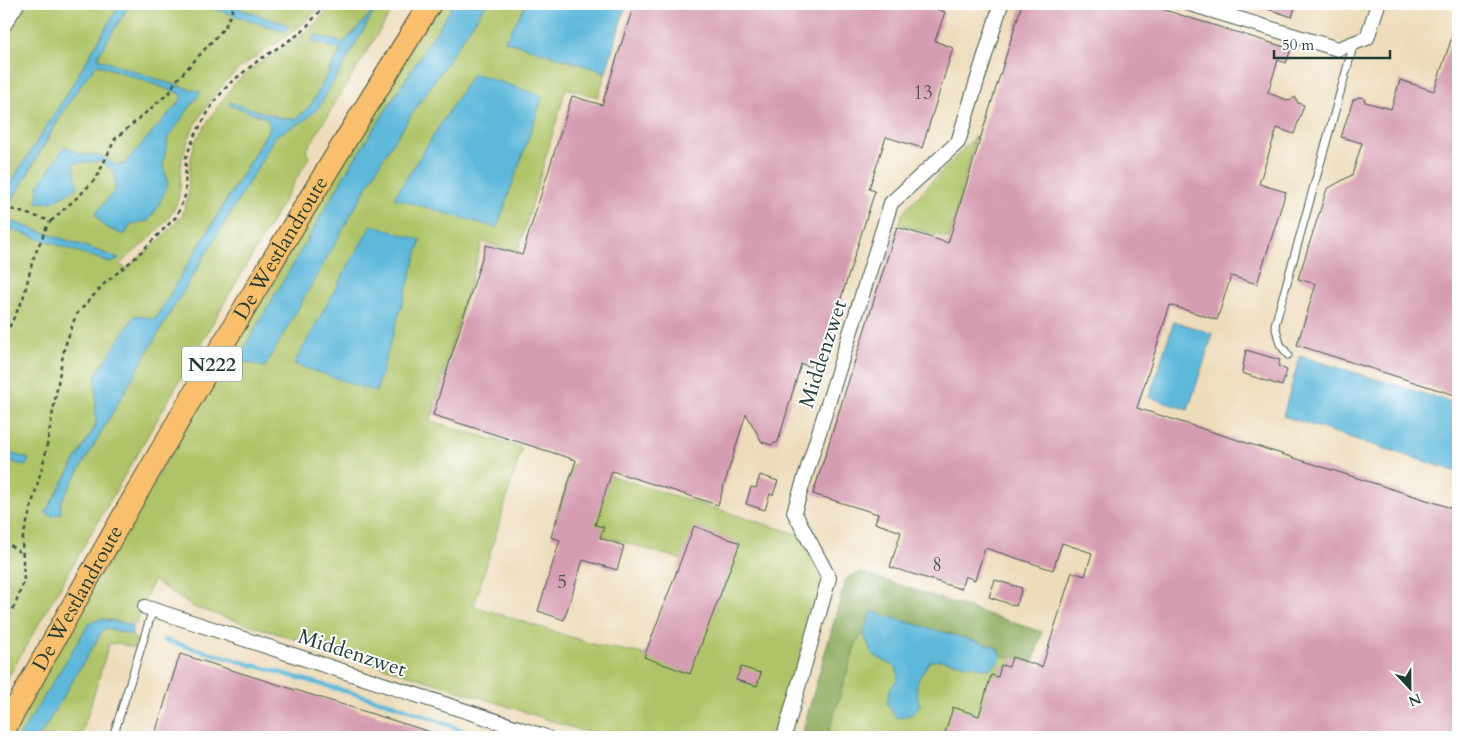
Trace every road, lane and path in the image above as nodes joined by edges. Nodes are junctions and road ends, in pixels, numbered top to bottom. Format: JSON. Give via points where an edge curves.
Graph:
{"nodes":[{"id":1,"x":17,"y":4,"type":"edge"},
{"id":2,"x":234,"y":4,"type":"edge"},
{"id":3,"x":326,"y":4,"type":"edge"},
{"id":4,"x":413,"y":4,"type":"edge"},
{"id":5,"x":430,"y":4,"type":"edge"},
{"id":6,"x":1001,"y":4,"type":"edge"},
{"id":7,"x":1190,"y":4,"type":"edge"},
{"id":8,"x":1378,"y":4,"type":"edge"},
{"id":9,"x":4,"y":25,"type":"edge"},
{"id":10,"x":1354,"y":43,"type":"junction"},
{"id":11,"x":4,"y":208,"type":"edge"},
{"id":12,"x":52,"y":221,"type":"junction"},
{"id":13,"x":4,"y":338,"type":"edge"},
{"id":14,"x":1288,"y":355,"type":"dead end"},
{"id":15,"x":4,"y":540,"type":"edge"},
{"id":16,"x":23,"y":555,"type":"junction"},
{"id":17,"x":149,"y":608,"type":"joint"},
{"id":18,"x":4,"y":623,"type":"edge"},
{"id":19,"x":4,"y":698,"type":"edge"},
{"id":20,"x":4,"y":730,"type":"edge"},
{"id":21,"x":113,"y":737,"type":"edge"},
{"id":22,"x":546,"y":737,"type":"edge"},
{"id":23,"x":784,"y":737,"type":"edge"}],
"edges":[{"from":1,"to":9,"type":"street"},
{"from":2,"to":12,"type":"path","via":[[225,27],[175,82],[170,92],[115,140],[97,178]]},
{"from":3,"to":16,"type":"path","via":[[302,32],[258,60],[229,84],[214,102],[186,157],[184,196],[176,217],[104,284],[76,315],[64,349],[45,456],[22,541]]},
{"from":4,"to":19,"type":"main road","name":"De Westlandroute","number":"N222","via":[[182,386]]},
{"from":5,"to":20,"type":"main road","name":"De Westlandroute","number":"N222","via":[[197,389]]},
{"from":6,"to":23,"type":"street","name":"Middenzwet","via":[[958,142],[891,204],[794,512],[829,578]]},
{"from":7,"to":10,"type":"street","via":[[1338,49]]},
{"from":8,"to":10,"type":"street","via":[[1367,38]]},
{"from":10,"to":14,"type":"lane","via":[[1274,325],[1280,344]]},
{"from":11,"to":12,"type":"path"},
{"from":12,"to":13,"type":"path","via":[[44,231],[23,299]]},
{"from":15,"to":16,"type":"path"},
{"from":16,"to":18,"type":"path","via":[[24,581]]},
{"from":17,"to":21,"type":"lane"},
{"from":17,"to":22,"type":"street","name":"Middenzwet"}]}
